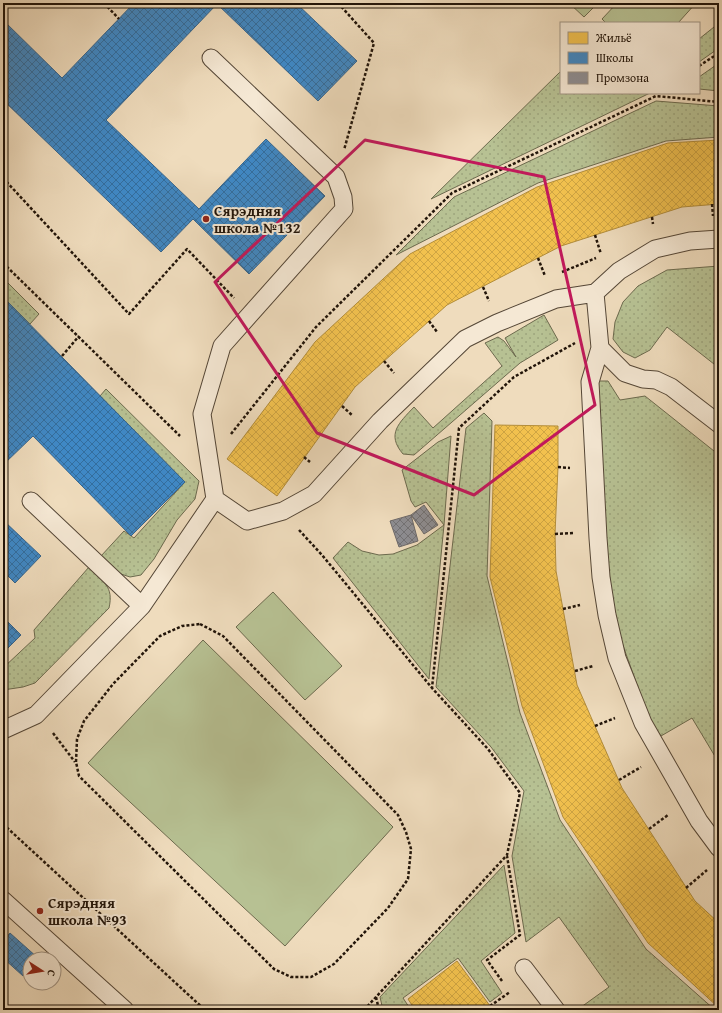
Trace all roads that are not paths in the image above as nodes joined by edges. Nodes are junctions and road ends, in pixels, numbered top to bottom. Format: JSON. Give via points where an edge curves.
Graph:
{"nodes":[{"id":1,"x":211,"y":58,"type":"dead end"},
{"id":2,"x":719,"y":239,"type":"edge"},
{"id":3,"x":595,"y":294,"type":"junction"},
{"id":4,"x":600,"y":348,"type":"junction"},
{"id":5,"x":719,"y":424,"type":"edge"},
{"id":6,"x":215,"y":499,"type":"junction"},
{"id":7,"x":31,"y":501,"type":"dead end"},
{"id":8,"x":142,"y":606,"type":"junction"},
{"id":9,"x":3,"y":730,"type":"edge"},
{"id":10,"x":719,"y":848,"type":"edge"},
{"id":11,"x":3,"y":900,"type":"edge"},
{"id":12,"x":524,"y":968,"type":"dead end"},
{"id":13,"x":124,"y":1010,"type":"edge"},
{"id":14,"x":556,"y":1010,"type":"edge"}],
"edges":[{"from":1,"to":6,"type":"lane","via":[[336,177],[344,209],[222,346],[202,414]]},
{"from":2,"to":3,"type":"lane","via":[[690,241],[655,249],[619,271]]},
{"from":3,"to":4,"type":"lane"},
{"from":3,"to":6,"type":"lane","via":[[556,299],[465,339],[380,421],[314,494],[283,511],[247,521]]},
{"from":4,"to":5,"type":"lane","via":[[625,373],[656,380],[671,387]]},
{"from":4,"to":10,"type":"lane","via":[[590,382],[601,577],[610,629],[617,658],[643,723],[699,822]]},
{"from":6,"to":8,"type":"lane"},
{"from":7,"to":8,"type":"lane"},
{"from":8,"to":9,"type":"lane","via":[[36,715]]},
{"from":11,"to":13,"type":"lane"},
{"from":12,"to":14,"type":"lane"}]}
